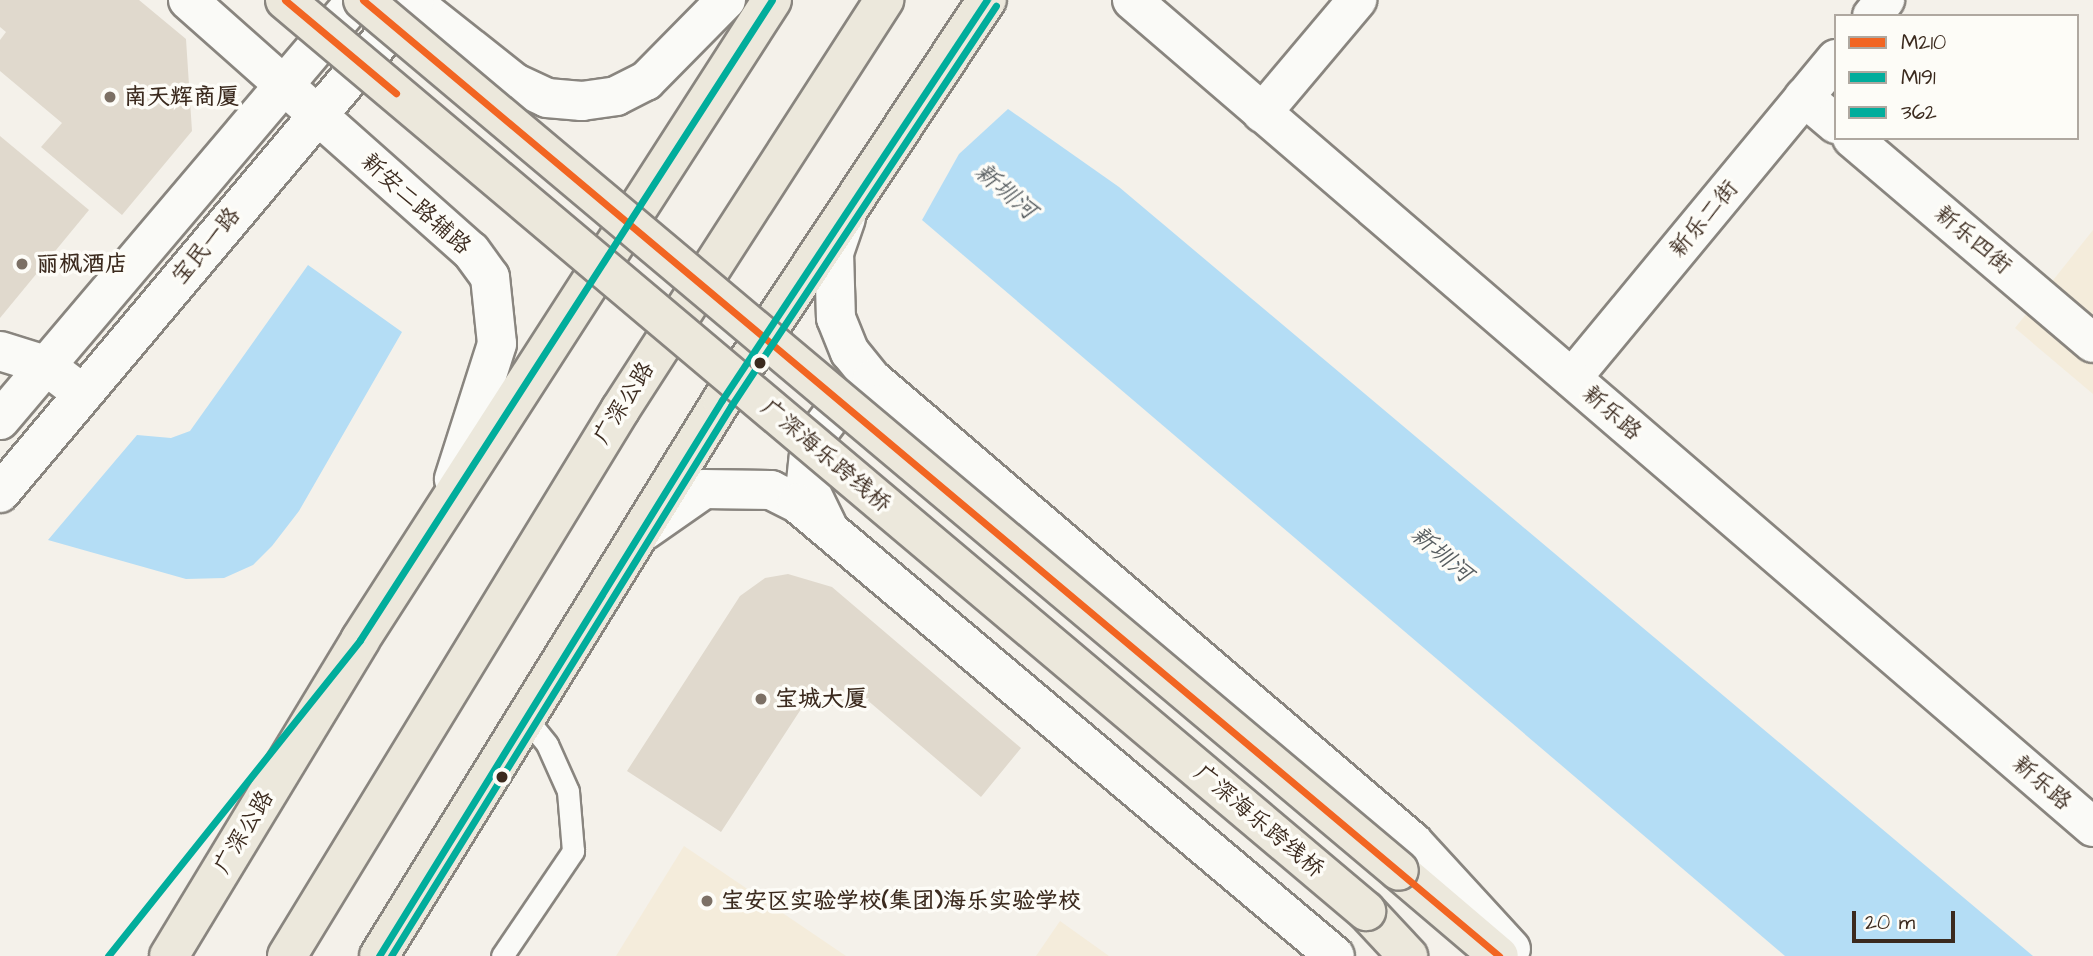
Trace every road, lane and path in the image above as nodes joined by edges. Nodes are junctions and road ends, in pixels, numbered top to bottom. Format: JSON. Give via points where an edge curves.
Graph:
{"nodes":[{"id":1,"x":188,"y":0,"type":"edge"},
{"id":2,"x":285,"y":0,"type":"edge"},
{"id":3,"x":356,"y":0,"type":"edge"},
{"id":4,"x":363,"y":0,"type":"edge"},
{"id":5,"x":726,"y":0,"type":"edge"},
{"id":6,"x":772,"y":0,"type":"edge"},
{"id":7,"x":884,"y":0,"type":"edge"},
{"id":8,"x":986,"y":0,"type":"edge"},
{"id":9,"x":1132,"y":0,"type":"edge"},
{"id":10,"x":1357,"y":0,"type":"edge"},
{"id":11,"x":1885,"y":0,"type":"edge"},
{"id":12,"x":413,"y":1,"type":"edge"},
{"id":13,"x":1874,"y":14,"type":"edge"},
{"id":14,"x":1834,"y":61,"type":"edge"},
{"id":15,"x":283,"y":85,"type":"junction"},
{"id":16,"x":1804,"y":97,"type":"junction"},
{"id":17,"x":1262,"y":113,"type":"junction"},
{"id":18,"x":317,"y":115,"type":"junction"},
{"id":19,"x":1834,"y":122,"type":"edge"},
{"id":20,"x":1855,"y":140,"type":"edge"},
{"id":21,"x":853,"y":196,"type":"junction"},
{"id":22,"x":2093,"y":343,"type":"edge"},
{"id":23,"x":0,"y":351,"type":"edge"},
{"id":24,"x":45,"y":366,"type":"junction"},
{"id":25,"x":1572,"y":378,"type":"junction"},
{"id":26,"x":83,"y":394,"type":"junction"},
{"id":27,"x":912,"y":416,"type":"junction"},
{"id":28,"x":0,"y":419,"type":"edge"},
{"id":29,"x":0,"y":494,"type":"edge"},
{"id":30,"x":443,"y":510,"type":"junction"},
{"id":31,"x":829,"y":528,"type":"junction"},
{"id":32,"x":637,"y":537,"type":"junction"},
{"id":33,"x":524,"y":716,"type":"junction"},
{"id":34,"x":2093,"y":827,"type":"edge"},
{"id":35,"x":169,"y":956,"type":"edge"},
{"id":36,"x":287,"y":956,"type":"edge"},
{"id":37,"x":379,"y":956,"type":"edge"},
{"id":38,"x":502,"y":956,"type":"edge"},
{"id":39,"x":1335,"y":956,"type":"edge"},
{"id":40,"x":1408,"y":956,"type":"edge"},
{"id":41,"x":1499,"y":956,"type":"edge"},
{"id":42,"x":1517,"y":956,"type":"edge"}],
"edges":[{"from":1,"to":15,"type":"main road","name":"新安二路辅路"},
{"from":2,"to":40,"type":"main road","name":"广深海乐跨线桥","bridge":true,"via":[[1366,911]]},
{"from":3,"to":15,"type":"main road","name":"宝民一路"},
{"from":4,"to":41,"type":"main road","bridge":true},
{"from":5,"to":12,"type":"main road","via":[[646,81],[616,96],[582,102],[547,98],[515,83]]},
{"from":6,"to":30,"type":"main road","name":"广深公路"},
{"from":7,"to":36,"type":"main road","name":"广深公路","via":[[620,410]]},
{"from":8,"to":21,"type":"main road"},
{"from":9,"to":17,"type":"main road","name":"新乐路"},
{"from":10,"to":17,"type":"main road"},
{"from":11,"to":13,"type":"main road"},
{"from":12,"to":18,"type":"main road","name":"宝民一路"},
{"from":14,"to":16,"type":"main road","name":"新乐二街"},
{"from":15,"to":18,"type":"main road","name":"新安二路辅路"},
{"from":15,"to":24,"type":"main road","name":"宝民一路"},
{"from":16,"to":19,"type":"main road"},
{"from":16,"to":25,"type":"main road","name":"新乐二街"},
{"from":17,"to":25,"type":"main road","name":"新乐路"},
{"from":18,"to":26,"type":"main road","name":"宝民一路"},
{"from":18,"to":30,"type":"main road","name":"新安二路辅路","via":[[471,251],[490,277],[497,344]]},
{"from":20,"to":22,"type":"main road","name":"新乐四街"},
{"from":21,"to":27,"type":"main road","via":[[834,252],[836,318],[850,352]]},
{"from":21,"to":32,"type":"main road"},
{"from":23,"to":24,"type":"main road"},
{"from":24,"to":26,"type":"main road"},
{"from":24,"to":28,"type":"main road","name":"宝民一路"},
{"from":25,"to":34,"type":"main road","name":"新乐路"},
{"from":26,"to":29,"type":"main road","name":"宝民一路"},
{"from":27,"to":31,"type":"main road","via":[[871,404],[833,414],[820,426],[805,463],[806,482]]},
{"from":27,"to":42,"type":"main road","via":[[1413,842]]},
{"from":30,"to":35,"type":"main road","name":"广深公路"},
{"from":31,"to":32,"type":"main road","via":[[771,489],[724,485],[680,501]]},
{"from":31,"to":39,"type":"main road"},
{"from":32,"to":33,"type":"main road"},
{"from":33,"to":37,"type":"main road"},
{"from":33,"to":38,"type":"lane","via":[[547,744],[568,791],[573,851]]}]}
